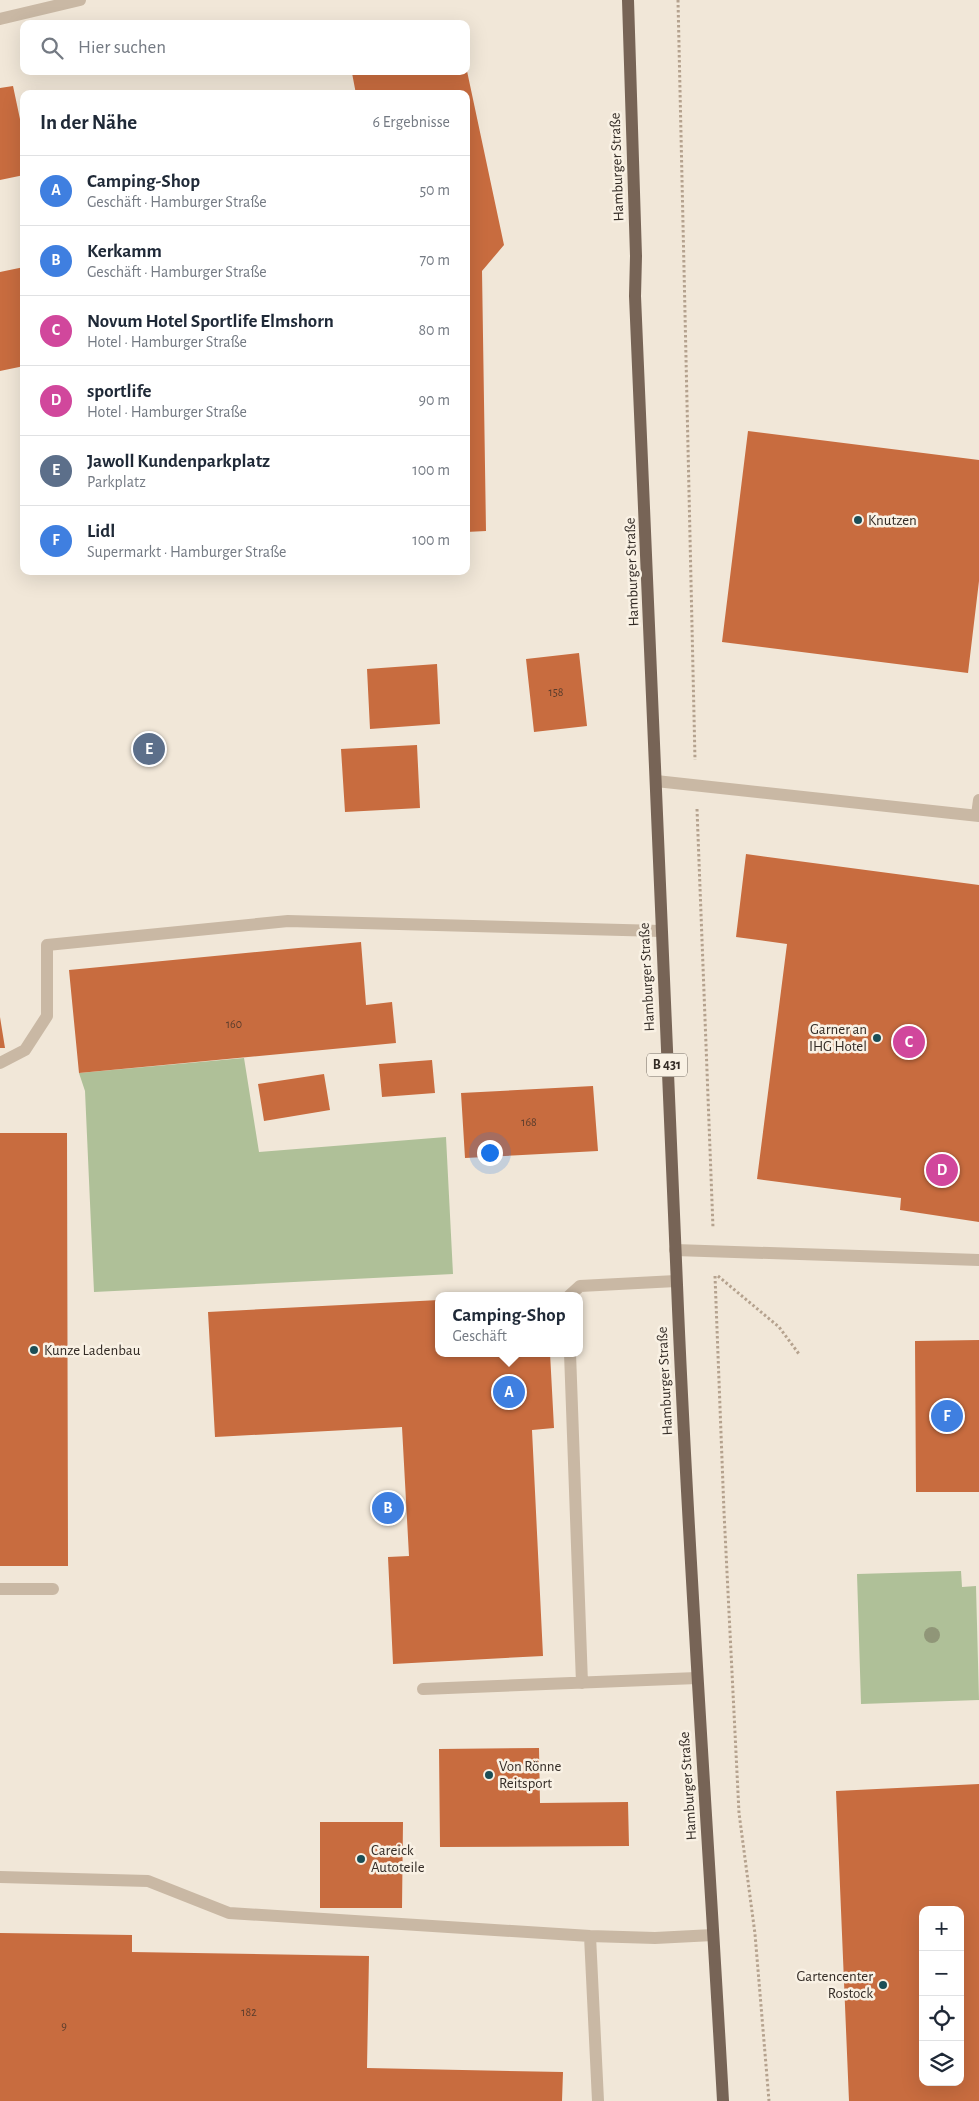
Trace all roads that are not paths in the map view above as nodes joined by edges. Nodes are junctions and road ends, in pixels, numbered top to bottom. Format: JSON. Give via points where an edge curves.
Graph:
{"nodes":[{"id":1,"x":80,"y":0,"type":"edge"},
{"id":2,"x":628,"y":0,"type":"edge"},
{"id":3,"x":0,"y":19,"type":"edge"},
{"id":4,"x":656,"y":780,"type":"junction"},
{"id":5,"x":979,"y":800,"type":"edge"},
{"id":6,"x":978,"y":816,"type":"edge"},
{"id":7,"x":661,"y":930,"type":"junction"},
{"id":8,"x":0,"y":1063,"type":"edge"},
{"id":9,"x":675,"y":1250,"type":"junction"},
{"id":10,"x":979,"y":1260,"type":"edge"},
{"id":11,"x":676,"y":1281,"type":"junction"},
{"id":12,"x":573,"y":1292,"type":"edge"},
{"id":13,"x":570,"y":1357,"type":"edge"},
{"id":14,"x":0,"y":1589,"type":"edge"},
{"id":15,"x":52,"y":1589,"type":"dead end"},
{"id":16,"x":697,"y":1678,"type":"junction"},
{"id":17,"x":582,"y":1683,"type":"junction"},
{"id":18,"x":423,"y":1689,"type":"dead end"},
{"id":19,"x":0,"y":1878,"type":"edge"},
{"id":20,"x":713,"y":1935,"type":"junction"},
{"id":21,"x":590,"y":1936,"type":"junction"},
{"id":22,"x":598,"y":2101,"type":"edge"},
{"id":23,"x":723,"y":2101,"type":"edge"}],
"edges":[{"from":1,"to":3,"type":"lane"},
{"from":2,"to":4,"type":"main road","name":"Hamburger Straße","number":"B 431","via":[[635,296]]},
{"from":4,"to":6,"type":"lane"},
{"from":4,"to":7,"type":"main road","name":"Hamburger Straße","number":"B 431"},
{"from":5,"to":6,"type":"lane"},
{"from":7,"to":8,"type":"lane","via":[[288,922],[47,945],[47,1016],[25,1050]]},
{"from":7,"to":9,"type":"main road","name":"Hamburger Straße","number":"B 431"},
{"from":9,"to":10,"type":"lane"},
{"from":9,"to":11,"type":"main road","name":"Hamburger Straße","number":"B 431"},
{"from":11,"to":12,"type":"lane","via":[[580,1286]]},
{"from":11,"to":16,"type":"main road","name":"Hamburger Straße","number":"B 431"},
{"from":13,"to":17,"type":"lane"},
{"from":14,"to":15,"type":"lane"},
{"from":16,"to":17,"type":"lane"},
{"from":16,"to":20,"type":"main road","name":"Hamburger Straße","number":"B 431"},
{"from":17,"to":18,"type":"lane"},
{"from":19,"to":21,"type":"lane","via":[[148,1881],[229,1913]]},
{"from":20,"to":21,"type":"lane","via":[[655,1938]]},
{"from":20,"to":23,"type":"main road","name":"Hamburger Straße","number":"B 431"},
{"from":21,"to":22,"type":"lane"}]}
